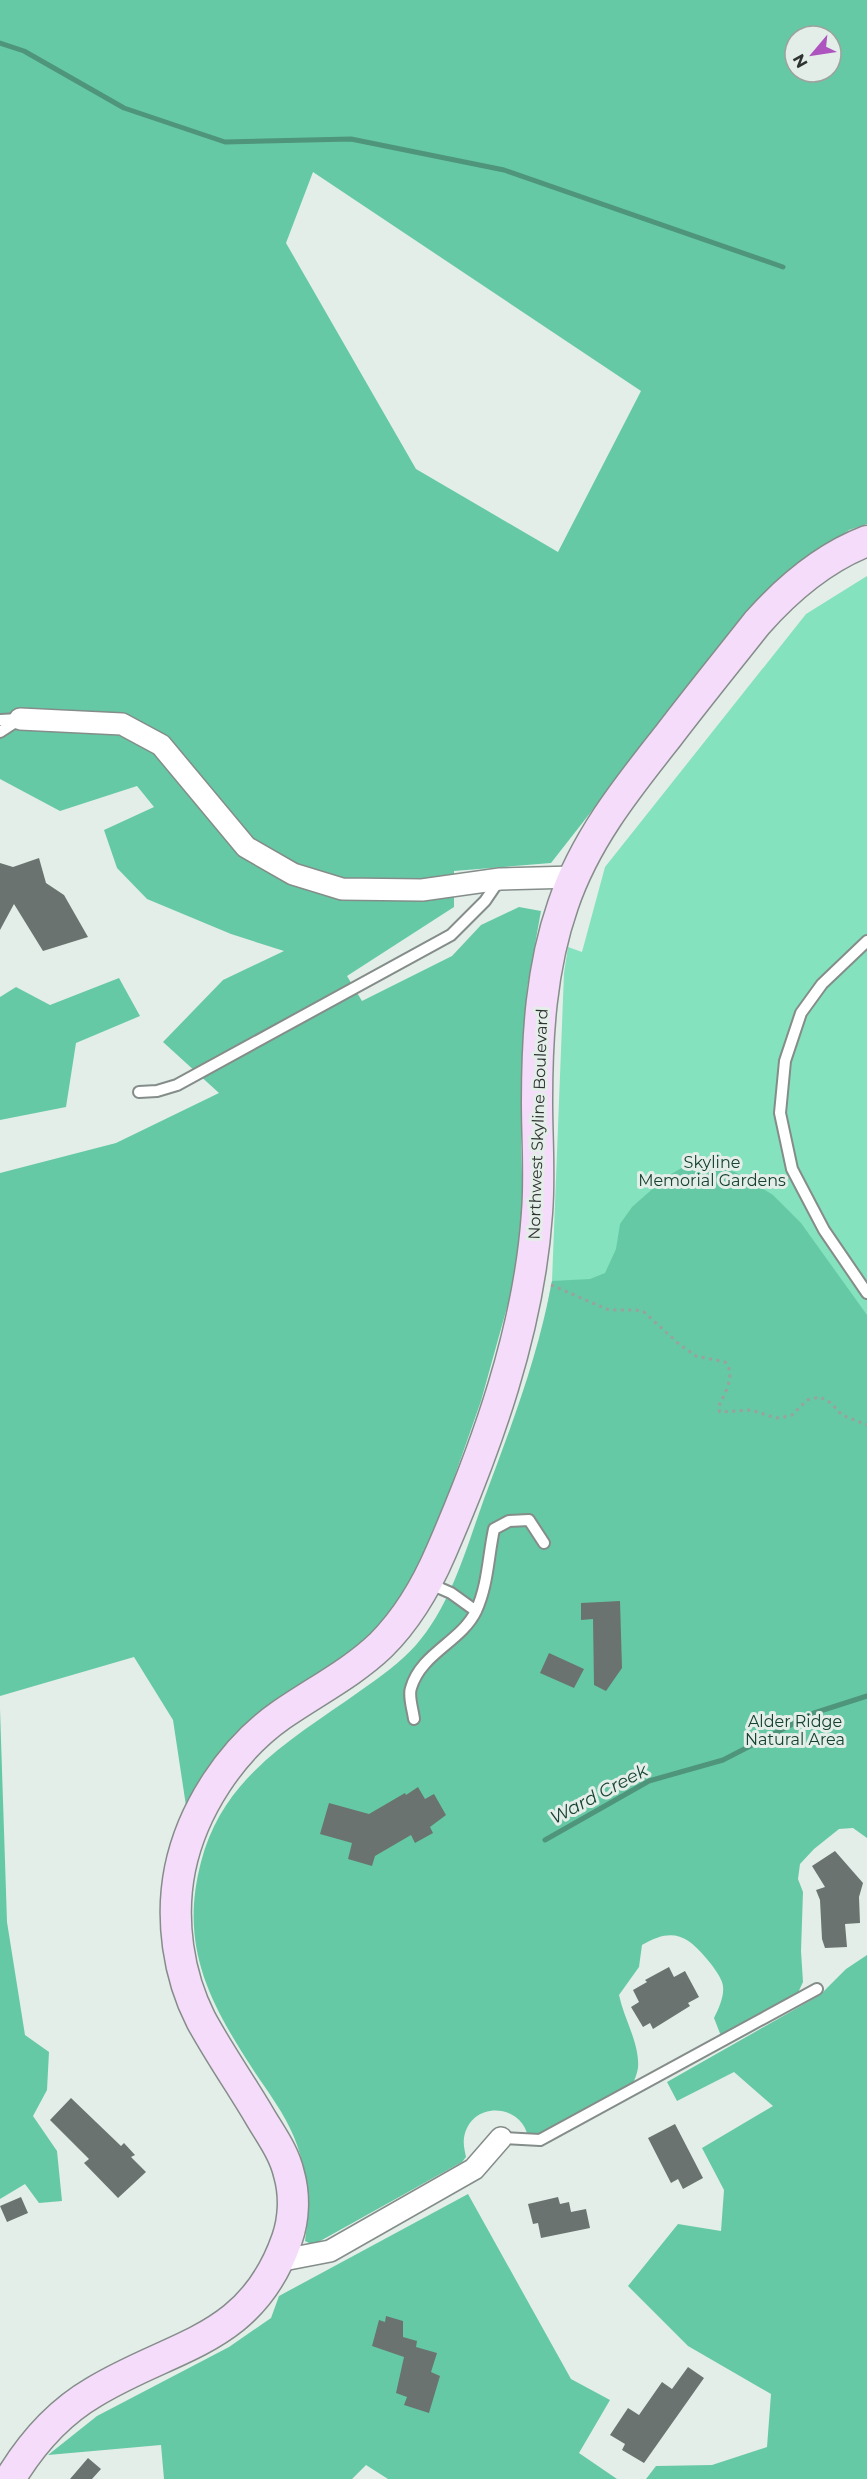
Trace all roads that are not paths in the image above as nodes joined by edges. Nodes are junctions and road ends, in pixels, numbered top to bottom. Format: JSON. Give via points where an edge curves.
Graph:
{"nodes":[{"id":1,"x":867,"y":541,"type":"edge"},
{"id":2,"x":10,"y":719,"type":"edge"},
{"id":3,"x":0,"y":732,"type":"edge"},
{"id":4,"x":574,"y":876,"type":"junction"},
{"id":5,"x":500,"y":879,"type":"junction"},
{"id":6,"x":867,"y":941,"type":"edge"},
{"id":7,"x":139,"y":1092,"type":"dead end"},
{"id":8,"x":867,"y":1293,"type":"edge"},
{"id":9,"x":544,"y":1543,"type":"dead end"},
{"id":10,"x":427,"y":1583,"type":"junction"},
{"id":11,"x":476,"y":1611,"type":"junction"},
{"id":12,"x":414,"y":1719,"type":"dead end"},
{"id":13,"x":817,"y":1989,"type":"dead end"},
{"id":14,"x":501,"y":2138,"type":"joint"},
{"id":15,"x":278,"y":2261,"type":"junction"},
{"id":16,"x":10,"y":2479,"type":"edge"}],
"edges":[{"from":1,"to":4,"type":"main road","name":"Northwest Skyline Boulevard","via":[[827,560],[801,579],[757,623],[610,811]]},
{"from":2,"to":3,"type":"lane"},
{"from":2,"to":5,"type":"street","via":[[122,724],[160,745],[246,847],[293,874],[342,889],[422,890]]},
{"from":4,"to":5,"type":"street"},
{"from":4,"to":10,"type":"main road","name":"Northwest Skyline Boulevard","via":[[551,946],[543,990],[538,1049],[537,1209],[517,1337],[461,1507]]},
{"from":5,"to":7,"type":"lane","via":[[485,901],[451,935],[177,1085]]},
{"from":6,"to":8,"type":"lane","via":[[822,984],[801,1013],[785,1061],[780,1113],[792,1169],[824,1230]]},
{"from":9,"to":11,"type":"lane","via":[[529,1520],[509,1521],[494,1530],[485,1585]]},
{"from":10,"to":11,"type":"lane","via":[[451,1593]]},
{"from":10,"to":15,"type":"main road","name":"Northwest Skyline Boulevard","via":[[409,1612],[362,1662],[275,1720],[245,1747],[192,1826],[179,1871],[175,1917],[178,1950],[190,1993],[200,2017],[276,2143],[291,2178],[291,2227]]},
{"from":11,"to":12,"type":"lane","via":[[461,1632],[419,1670],[410,1689]]},
{"from":13,"to":14,"type":"lane","via":[[540,2140]]},
{"from":14,"to":15,"type":"street","via":[[474,2169],[330,2251]]},
{"from":15,"to":16,"type":"main road","name":"Northwest Skyline Boulevard","via":[[257,2295],[235,2319],[195,2343],[120,2377],[71,2407],[27,2453]]}]}
